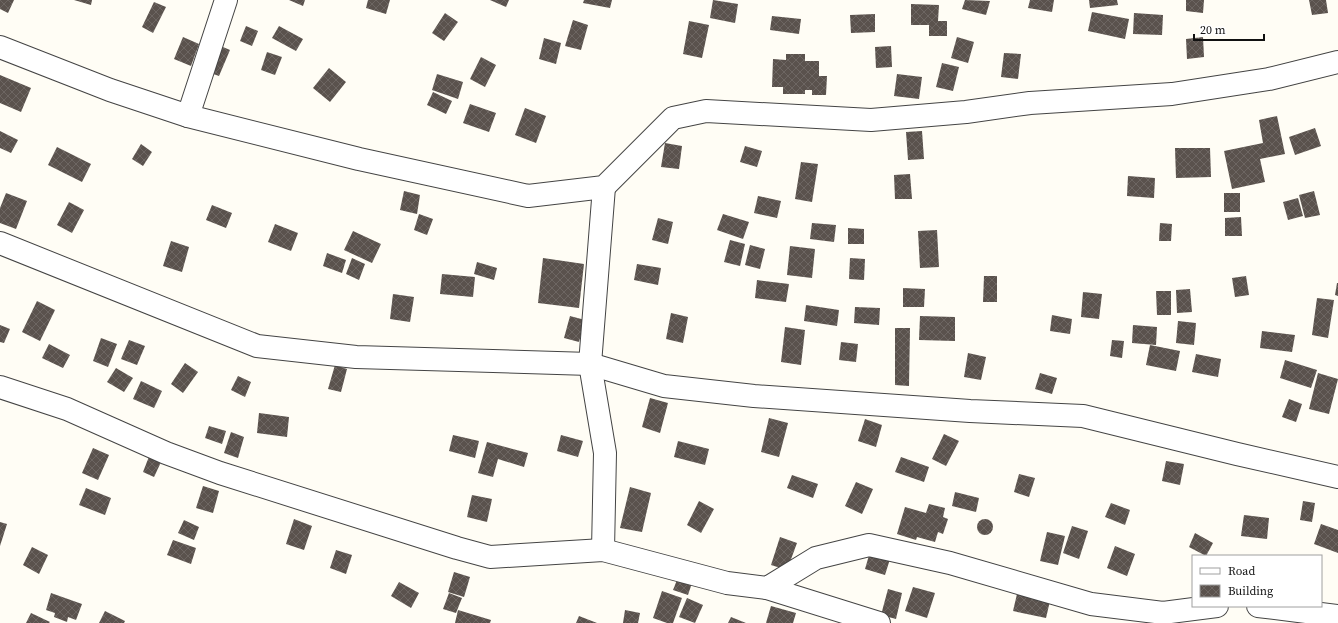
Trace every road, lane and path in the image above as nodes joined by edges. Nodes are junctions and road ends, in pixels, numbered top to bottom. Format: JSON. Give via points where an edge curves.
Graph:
{"nodes":[{"id":1,"x":226,"y":0,"type":"edge"},
{"id":2,"x":0,"y":47,"type":"edge"},
{"id":3,"x":1338,"y":62,"type":"edge"},
{"id":4,"x":188,"y":116,"type":"junction"},
{"id":5,"x":604,"y":187,"type":"junction"},
{"id":6,"x":0,"y":243,"type":"edge"},
{"id":7,"x":590,"y":364,"type":"junction"},
{"id":8,"x":0,"y":387,"type":"edge"},
{"id":9,"x":1338,"y":477,"type":"edge"},
{"id":10,"x":603,"y":550,"type":"junction"},
{"id":11,"x":767,"y":588,"type":"junction"},
{"id":12,"x":1209,"y":607,"type":"edge"},
{"id":13,"x":1266,"y":607,"type":"edge"},
{"id":14,"x":1338,"y":616,"type":"edge"},
{"id":15,"x":879,"y":623,"type":"edge"}],
"edges":[{"from":1,"to":4,"type":"street"},
{"from":2,"to":4,"type":"street","via":[[110,90]]},
{"from":3,"to":5,"type":"street","via":[[1269,79],[1172,94],[1030,103],[966,112],[871,120],[706,112],[673,118]]},
{"from":4,"to":5,"type":"street","via":[[528,196]]},
{"from":5,"to":7,"type":"street"},
{"from":6,"to":7,"type":"street","via":[[257,346],[356,357]]},
{"from":7,"to":9,"type":"street","via":[[664,386],[754,396],[1083,416]]},
{"from":7,"to":10,"type":"street","via":[[605,453]]},
{"from":8,"to":10,"type":"street","via":[[67,408],[166,453],[220,473],[457,548],[490,556]]},
{"from":10,"to":11,"type":"street","via":[[727,583]]},
{"from":11,"to":12,"type":"street","via":[[816,558],[869,545],[950,563],[1091,604],[1163,613]]},
{"from":11,"to":15,"type":"street"},
{"from":13,"to":14,"type":"street"}]}
